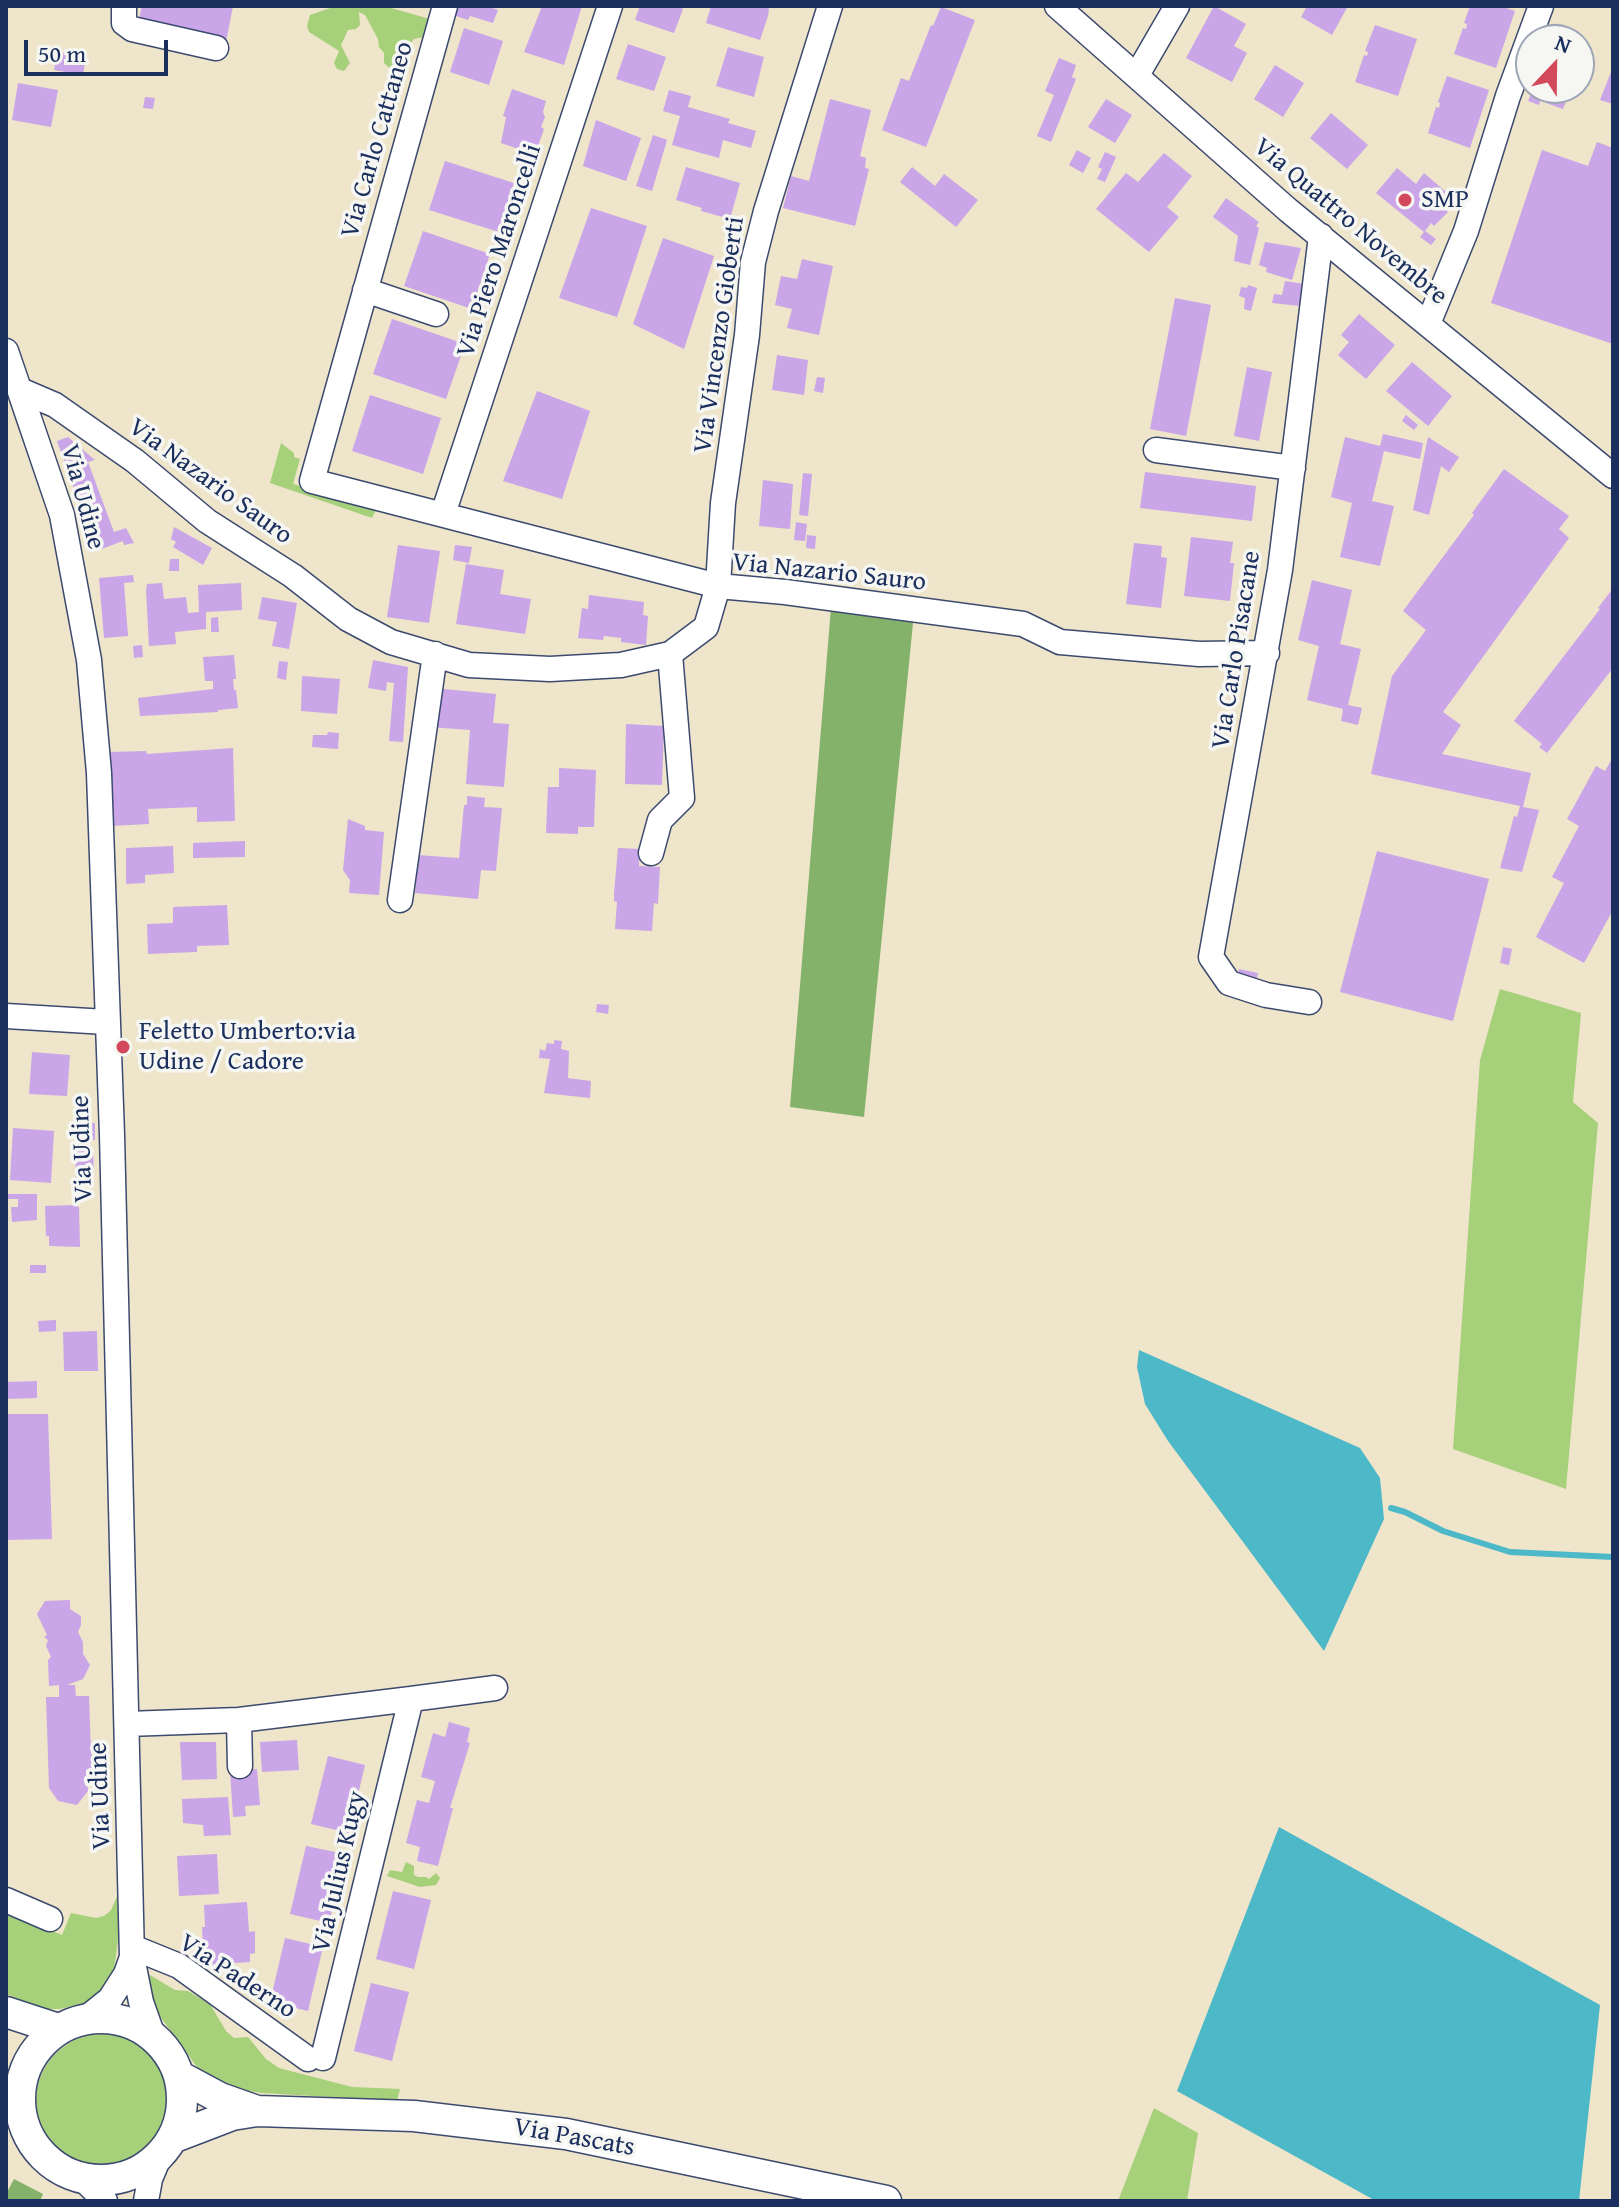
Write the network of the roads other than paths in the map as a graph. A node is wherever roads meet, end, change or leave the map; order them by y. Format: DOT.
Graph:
graph roads {
  1 [pos="124,6"];
  2 [pos="445,6"];
  3 [pos="610,6"];
  4 [pos="830,6"];
  5 [pos="1057,6"];
  6 [pos="1177,6"];
  7 [pos="1541,6"];
  8 [pos="216,48"];
  9 [pos="1137,75"];
  10 [pos="1321,236"];
  11 [pos="365,290"];
  12 [pos="436,314"];
  13 [pos="1428,324"];
  14 [pos="6,351"];
  15 [pos="20,390"];
  16 [pos="1156,450"];
  17 [pos="1293,468"];
  18 [pos="1613,476"];
  19 [pos="443,514"];
  20 [pos="718,586"];
  21 [pos="1267,653"];
  22 [pos="435,654"];
  23 [pos="670,654"];
  24 [pos="651,853"];
  25 [pos="400,900"];
  26 [pos="1309,1002"];
  27 [pos="6,1016"];
  28 [pos="106,1022"];
  29 [pos="495,1688"];
  30 [pos="411,1699"];
  31 [pos="239,1720"];
  32 [pos="127,1724"];
  33 [pos="240,1766"];
  34 [pos="6,1900"];
  35 [pos="50,1919"];
  36 [pos="132,1952"];
  37 [pos="6,2012"];
  38 [pos="72,2024"];
  39 [pos="6,2025"];
  40 [pos="153,2036"];
  41 [pos="316,2059"];
  42 [pos="22,2076"];
  43 [pos="179,2076"];
  44 [pos="257,2111"];
  45 [pos="166,2147"];
  46 [pos="82,2178"];
  47 [pos="105,2201"];
  48 [pos="146,2201"];
  49 [pos="886,2201"];
  1 -- 8 [label="street"];
  2 -- 11 [label="street, Via Carlo Cattaneo"];
  3 -- 19 [label="street, Via Piero Maroncelli"];
  4 -- 20 [label="street, Via Vincenzo Gioberti"];
  5 -- 9 [label="street, Via Quattro Novembre"];
  6 -- 9 [label="street"];
  7 -- 13 [label="street"];
  9 -- 10 [label="street, Via Quattro Novembre"];
  10 -- 13 [label="street, Via Quattro Novembre"];
  10 -- 17 [label="street, Via Carlo Pisacane"];
  11 -- 12 [label="street"];
  11 -- 19 [label="street, Via Carlo Cattaneo"];
  13 -- 18 [label="street, Via Quattro Novembre"];
  14 -- 15 [label="street, Via Udine"];
  15 -- 22 [label="street, Via Nazario Sauro"];
  15 -- 28 [label="street, Via Udine"];
  16 -- 17 [label="street"];
  17 -- 21 [label="street, Via Carlo Pisacane"];
  19 -- 20 [label="street"];
  20 -- 21 [label="street, Via Nazario Sauro"];
  20 -- 23 [label="street, Via Nazario Sauro"];
  21 -- 26 [label="street, Via Carlo Pisacane"];
  22 -- 23 [label="street, Via Nazario Sauro"];
  22 -- 25 [label="street"];
  23 -- 24 [label="street"];
  27 -- 28 [label="street"];
  28 -- 32 [label="street, Via Udine"];
  29 -- 30 [label="street"];
  30 -- 31 [label="street"];
  30 -- 41 [label="street, Via Julius Kugy"];
  31 -- 32 [label="street"];
  31 -- 33 [label="street"];
  32 -- 36 [label="street, Via Udine"];
  34 -- 35 [label="street"];
  36 -- 38 [label="street, Via Udine"];
  36 -- 40 [label="street, Via Udine"];
  36 -- 41 [label="street, Via Paderno"];
  37 -- 38 [label="main road"];
  38 -- 40 [label="main road"];
  38 -- 42 [label="main road"];
  39 -- 42 [label="main road"];
  40 -- 43 [label="main road"];
  42 -- 46 [label="main road"];
  43 -- 44 [label="main road, Via Pascats"];
  43 -- 45 [label="main road"];
  44 -- 45 [label="main road, Via Pascats"];
  44 -- 49 [label="main road, Via Pascats"];
  45 -- 46 [label="main road"];
  45 -- 48 [label="street"];
  46 -- 47 [label="street"];
}
